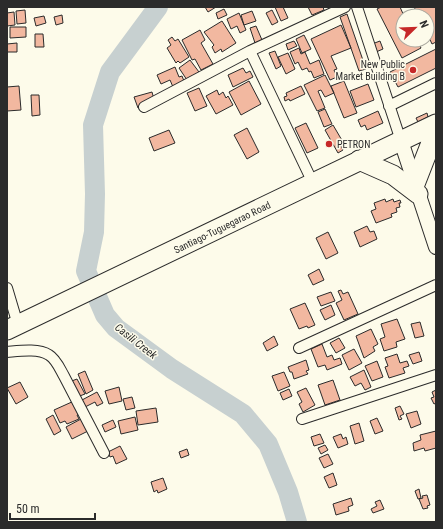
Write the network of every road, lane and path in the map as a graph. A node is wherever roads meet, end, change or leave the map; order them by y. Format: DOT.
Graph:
graph roads {
  1 [pos="345,7"];
  2 [pos="357,7"];
  3 [pos="250,51"];
  4 [pos="436,83"];
  5 [pos="389,106"];
  6 [pos="144,107"];
  7 [pos="436,124"];
  8 [pos="436,130"];
  9 [pos="401,141"];
  10 [pos="359,160"];
  11 [pos="313,183"];
  12 [pos="417,189"];
  13 [pos="436,247"];
  14 [pos="436,286"];
  15 [pos="7,288"];
  16 [pos="12,328"];
  17 [pos="299,348"];
  18 [pos="7,352"];
  19 [pos="436,375"];
  20 [pos="302,420"];
  21 [pos="104,453"];
  1 -- 3 [label="street"];
  2 -- 5 [label="street"];
  3 -- 6 [label="street"];
  3 -- 11 [label="street"];
  4 -- 5 [label="street"];
  5 -- 9 [label="street"];
  7 -- 9 [label="highway, Santiago-Tuguegarao Road"];
  8 -- 12 [label="highway"];
  9 -- 10 [label="highway, Santiago-Tuguegarao Road"];
  9 -- 12 [label="main road"];
  10 -- 11 [label="highway, Santiago-Tuguegarao Road"];
  10 -- 12 [label="highway"];
  11 -- 16 [label="highway, Santiago-Tuguegarao Road"];
  12 -- 13 [label="main road"];
  14 -- 17 [label="street"];
  15 -- 16 [label="street"];
  18 -- 21 [label="street"];
  19 -- 20 [label="street"];
}
